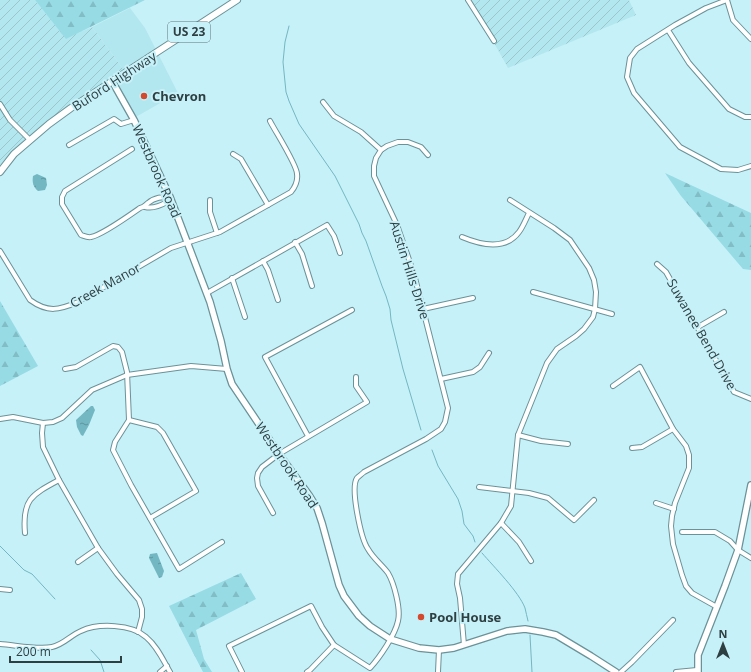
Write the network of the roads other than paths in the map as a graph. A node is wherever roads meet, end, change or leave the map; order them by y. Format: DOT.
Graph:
graph roads {
  1 [pos="237,0"];
  2 [pos="468,0"];
  3 [pos="727,0"];
  4 [pos="668,30"];
  5 [pos="751,38"];
  6 [pos="494,41"];
  7 [pos="112,80"];
  8 [pos="323,102"];
  9 [pos="0,104"];
  10 [pos="751,117"];
  11 [pos="134,120"];
  12 [pos="270,121"];
  13 [pos="30,140"];
  14 [pos="69,145"];
  15 [pos="132,148"];
  16 [pos="381,150"];
  17 [pos="233,154"];
  18 [pos="428,155"];
  19 [pos="751,166"];
  20 [pos="0,172"];
  21 [pos="169,197"];
  22 [pos="210,200"];
  23 [pos="510,200"];
  24 [pos="268,205"];
  25 [pos="145,207"];
  26 [pos="529,213"];
  27 [pos="217,233"];
  28 [pos="462,237"];
  29 [pos="295,242"];
  30 [pos="188,243"];
  31 [pos="0,251"];
  32 [pos="340,253"];
  33 [pos="263,261"];
  34 [pos="657,264"];
  35 [pos="232,278"];
  36 [pos="312,286"];
  37 [pos="207,292"];
  38 [pos="533,292"];
  39 [pos="472,298"];
  40 [pos="278,300"];
  41 [pos="423,309"];
  42 [pos="595,309"];
  43 [pos="352,310"];
  44 [pos="724,312"];
  45 [pos="612,314"];
  46 [pos="245,317"];
  47 [pos="698,327"];
  48 [pos="489,353"];
  49 [pos="65,369"];
  50 [pos="227,369"];
  51 [pos="127,375"];
  52 [pos="356,377"];
  53 [pos="441,380"];
  54 [pos="613,386"];
  55 [pos="751,400"];
  56 [pos="0,419"];
  57 [pos="129,420"];
  58 [pos="43,423"];
  59 [pos="673,429"];
  60 [pos="518,435"];
  61 [pos="308,436"];
  62 [pos="568,444"];
  63 [pos="632,448"];
  64 [pos="279,454"];
  65 [pos="59,480"];
  66 [pos="751,485"];
  67 [pos="479,487"];
  68 [pos="513,491"];
  69 [pos="594,500"];
  70 [pos="656,503"];
  71 [pos="674,509"];
  72 [pos="273,513"];
  73 [pos="150,518"];
  74 [pos="501,523"];
  75 [pos="682,532"];
  76 [pos="25,533"];
  77 [pos="222,542"];
  78 [pos="98,548"];
  79 [pos="738,550"];
  80 [pos="751,558"];
  81 [pos="531,561"];
  82 [pos="78,562"];
  83 [pos="0,589"];
  84 [pos="10,590"];
  85 [pos="717,607"];
  86 [pos="674,620"];
  87 [pos="138,632"];
  88 [pos="390,639"];
  89 [pos="0,644"];
  90 [pos="334,645"];
  91 [pos="464,645"];
  92 [pos="439,650"];
  93 [pos="167,666"];
  94 [pos="368,670"];
  95 [pos="697,671"];
  96 [pos="160,672"];
  97 [pos="170,672"];
  98 [pos="242,672"];
  99 [pos="307,672"];
  100 [pos="438,672"];
  101 [pos="616,672"];
  102 [pos="621,672"];
  103 [pos="676,672"];
  1 -- 7 [label="main road, Buford Highway / US 23"];
  2 -- 6 [label="street"];
  3 -- 4 [label="street"];
  3 -- 5 [label="street"];
  4 -- 10 [label="street"];
  4 -- 19 [label="street"];
  7 -- 11 [label="street, Westbrook Road"];
  7 -- 13 [label="main road, Buford Highway / US 23"];
  8 -- 16 [label="street"];
  9 -- 13 [label="street"];
  11 -- 14 [label="street"];
  11 -- 21 [label="street, Westbrook Road"];
  12 -- 24 [label="street, Creek Manor"];
  13 -- 20 [label="main road, Buford Highway / US 23"];
  15 -- 25 [label="street"];
  16 -- 18 [label="street"];
  16 -- 41 [label="street, Austin Hills Drive"];
  17 -- 24 [label="street"];
  21 -- 25 [label="street"];
  21 -- 25 [label="street"];
  21 -- 30 [label="street, Westbrook Road"];
  22 -- 27 [label="street"];
  23 -- 26 [label="street"];
  24 -- 27 [label="street, Creek Manor"];
  26 -- 28 [label="street"];
  26 -- 42 [label="street"];
  27 -- 30 [label="street, Creek Manor"];
  29 -- 32 [label="street"];
  29 -- 33 [label="street"];
  29 -- 36 [label="street"];
  30 -- 31 [label="street, Creek Manor"];
  30 -- 37 [label="street, Westbrook Road"];
  33 -- 35 [label="street"];
  33 -- 40 [label="street"];
  34 -- 47 [label="street, Suwanee Bend Drive"];
  35 -- 37 [label="street"];
  35 -- 46 [label="street"];
  37 -- 50 [label="street, Westbrook Road"];
  38 -- 42 [label="street"];
  39 -- 41 [label="street"];
  41 -- 53 [label="street, Austin Hills Drive"];
  42 -- 45 [label="street"];
  42 -- 60 [label="street"];
  43 -- 61 [label="street"];
  44 -- 47 [label="street"];
  47 -- 55 [label="street, Suwanee Bend Drive"];
  48 -- 53 [label="street"];
  49 -- 51 [label="street"];
  50 -- 51 [label="street"];
  50 -- 64 [label="street, Westbrook Road"];
  51 -- 57 [label="street"];
  51 -- 58 [label="street"];
  52 -- 61 [label="street"];
  53 -- 88 [label="street, Austin Hills Drive"];
  54 -- 59 [label="street"];
  56 -- 58 [label="street"];
  57 -- 73 [label="street"];
  57 -- 73 [label="street"];
  58 -- 65 [label="street"];
  59 -- 63 [label="street"];
  59 -- 71 [label="street"];
  60 -- 62 [label="street"];
  60 -- 68 [label="street"];
  61 -- 64 [label="street"];
  64 -- 72 [label="street"];
  64 -- 88 [label="street, Westbrook Road"];
  65 -- 76 [label="street"];
  65 -- 78 [label="street"];
  66 -- 79 [label="street"];
  67 -- 68 [label="street"];
  68 -- 69 [label="street"];
  68 -- 74 [label="street"];
  70 -- 71 [label="street"];
  71 -- 85 [label="street"];
  73 -- 77 [label="street"];
  74 -- 81 [label="street"];
  74 -- 91 [label="street"];
  75 -- 79 [label="street"];
  78 -- 82 [label="street"];
  78 -- 87 [label="street"];
  79 -- 80 [label="street"];
  79 -- 85 [label="street"];
  83 -- 84 [label="street"];
  85 -- 95 [label="street"];
  86 -- 102 [label="street"];
  87 -- 89 [label="street"];
  87 -- 93 [label="street"];
  88 -- 92 [label="street, Westbrook Road"];
  88 -- 94 [label="street"];
  90 -- 94 [label="street"];
  90 -- 98 [label="street"];
  90 -- 99 [label="street"];
  91 -- 92 [label="street, Westbrook Road"];
  91 -- 101 [label="street, Westbrook Road"];
  92 -- 100 [label="street"];
  93 -- 96 [label="street"];
  93 -- 97 [label="street"];
  95 -- 103 [label="street"];
}
